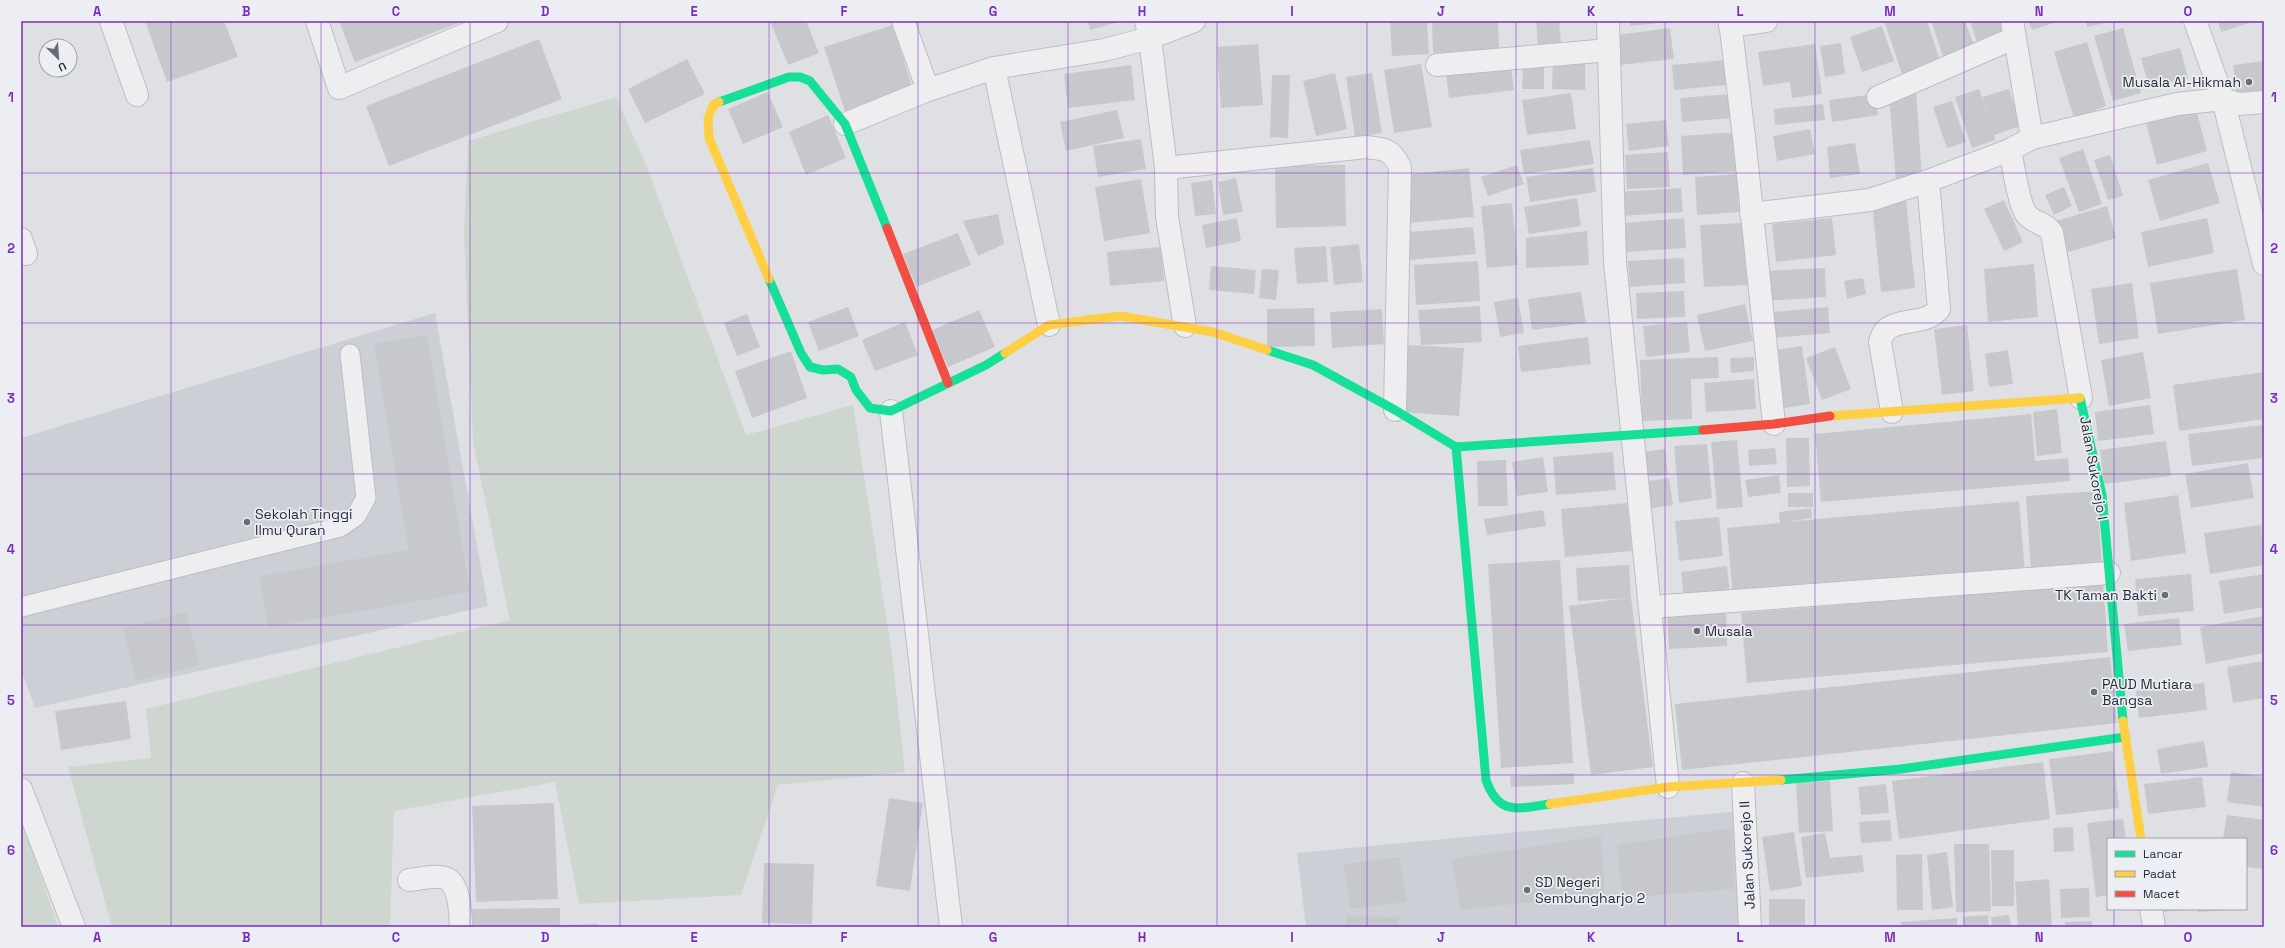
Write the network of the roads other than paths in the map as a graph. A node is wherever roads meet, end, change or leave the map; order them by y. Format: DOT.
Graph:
graph roads {
  1 [pos="111,21"];
  2 [pos="317,21"];
  3 [pos="903,21"];
  4 [pos="1194,21"];
  5 [pos="1608,21"];
  6 [pos="1766,21"];
  7 [pos="2195,21"];
  8 [pos="491,22"];
  9 [pos="1730,23"];
  10 [pos="1148,30"];
  11 [pos="2013,30"];
  12 [pos="1609,50"];
  13 [pos="1437,64"];
  14 [pos="994,68"];
  15 [pos="928,90"];
  16 [pos="137,94"];
  17 [pos="1878,97"];
  18 [pos="2223,99"];
  19 [pos="2264,102"];
  20 [pos="845,124"];
  21 [pos="2032,138"];
  22 [pos="2010,150"];
  23 [pos="1166,168"];
  24 [pos="1928,181"];
  25 [pos="1751,214"];
  26 [pos="2264,264"];
  27 [pos="1049,326"];
  28 [pos="1185,326"];
  29 [pos="350,354"];
  30 [pos="948,383"];
  31 [pos="2073,399"];
  32 [pos="1395,410"];
  33 [pos="891,411"];
  34 [pos="1892,412"];
  35 [pos="1774,424"];
  36 [pos="1631,436"];
  37 [pos="1456,447"];
  38 [pos="2109,573"];
  39 [pos="21,607"];
  40 [pos="1651,607"];
  41 [pos="2125,737"];
  42 [pos="1743,783"];
  43 [pos="1668,787"];
  44 [pos="21,789"];
  45 [pos="2140,838"];
  46 [pos="409,880"];
  47 [pos="2152,910"];
  48 [pos="74,927"];
  49 [pos="461,927"];
  50 [pos="951,927"];
  51 [pos="1750,927"];
  52 [pos="2154,927"];
  1 -- 16 [label="street"];
  2 -- 8 [label="street"];
  3 -- 15 [label="street"];
  4 -- 10 [label="street"];
  5 -- 12 [label="street"];
  6 -- 9 [label="street"];
  7 -- 18 [label="street"];
  9 -- 25 [label="street"];
  10 -- 14 [label="street"];
  10 -- 23 [label="street"];
  11 -- 17 [label="street"];
  11 -- 21 [label="street"];
  12 -- 13 [label="street"];
  12 -- 36 [label="street"];
  14 -- 15 [label="street"];
  14 -- 27 [label="street"];
  15 -- 20 [label="street"];
  18 -- 19 [label="street"];
  18 -- 21 [label="street"];
  18 -- 26 [label="street"];
  20 -- 30 [label="street"];
  20 -- 33 [label="street"];
  21 -- 22 [label="street"];
  22 -- 24 [label="street"];
  22 -- 31 [label="street"];
  23 -- 28 [label="street"];
  23 -- 32 [label="street"];
  24 -- 25 [label="street"];
  24 -- 34 [label="street"];
  25 -- 35 [label="street"];
  27 -- 28 [label="street"];
  27 -- 30 [label="street"];
  28 -- 32 [label="street"];
  29 -- 39 [label="lane"];
  30 -- 33 [label="street"];
  31 -- 34 [label="street"];
  31 -- 38 [label="street, Jalan Sukorejo I"];
  32 -- 37 [label="street"];
  33 -- 50 [label="street"];
  34 -- 35 [label="street"];
  35 -- 36 [label="street"];
  36 -- 37 [label="street"];
  36 -- 40 [label="street"];
  37 -- 43 [label="street"];
  38 -- 40 [label="street"];
  38 -- 41 [label="street, Jalan Sukorejo I"];
  40 -- 43 [label="street"];
  41 -- 42 [label="street"];
  41 -- 45 [label="street, Jalan Sukorejo I"];
  42 -- 43 [label="street"];
  42 -- 51 [label="street, Jalan Sukorejo II"];
  44 -- 48 [label="street"];
  46 -- 49 [label="street"];
  47 -- 52 [label="street"];
}
